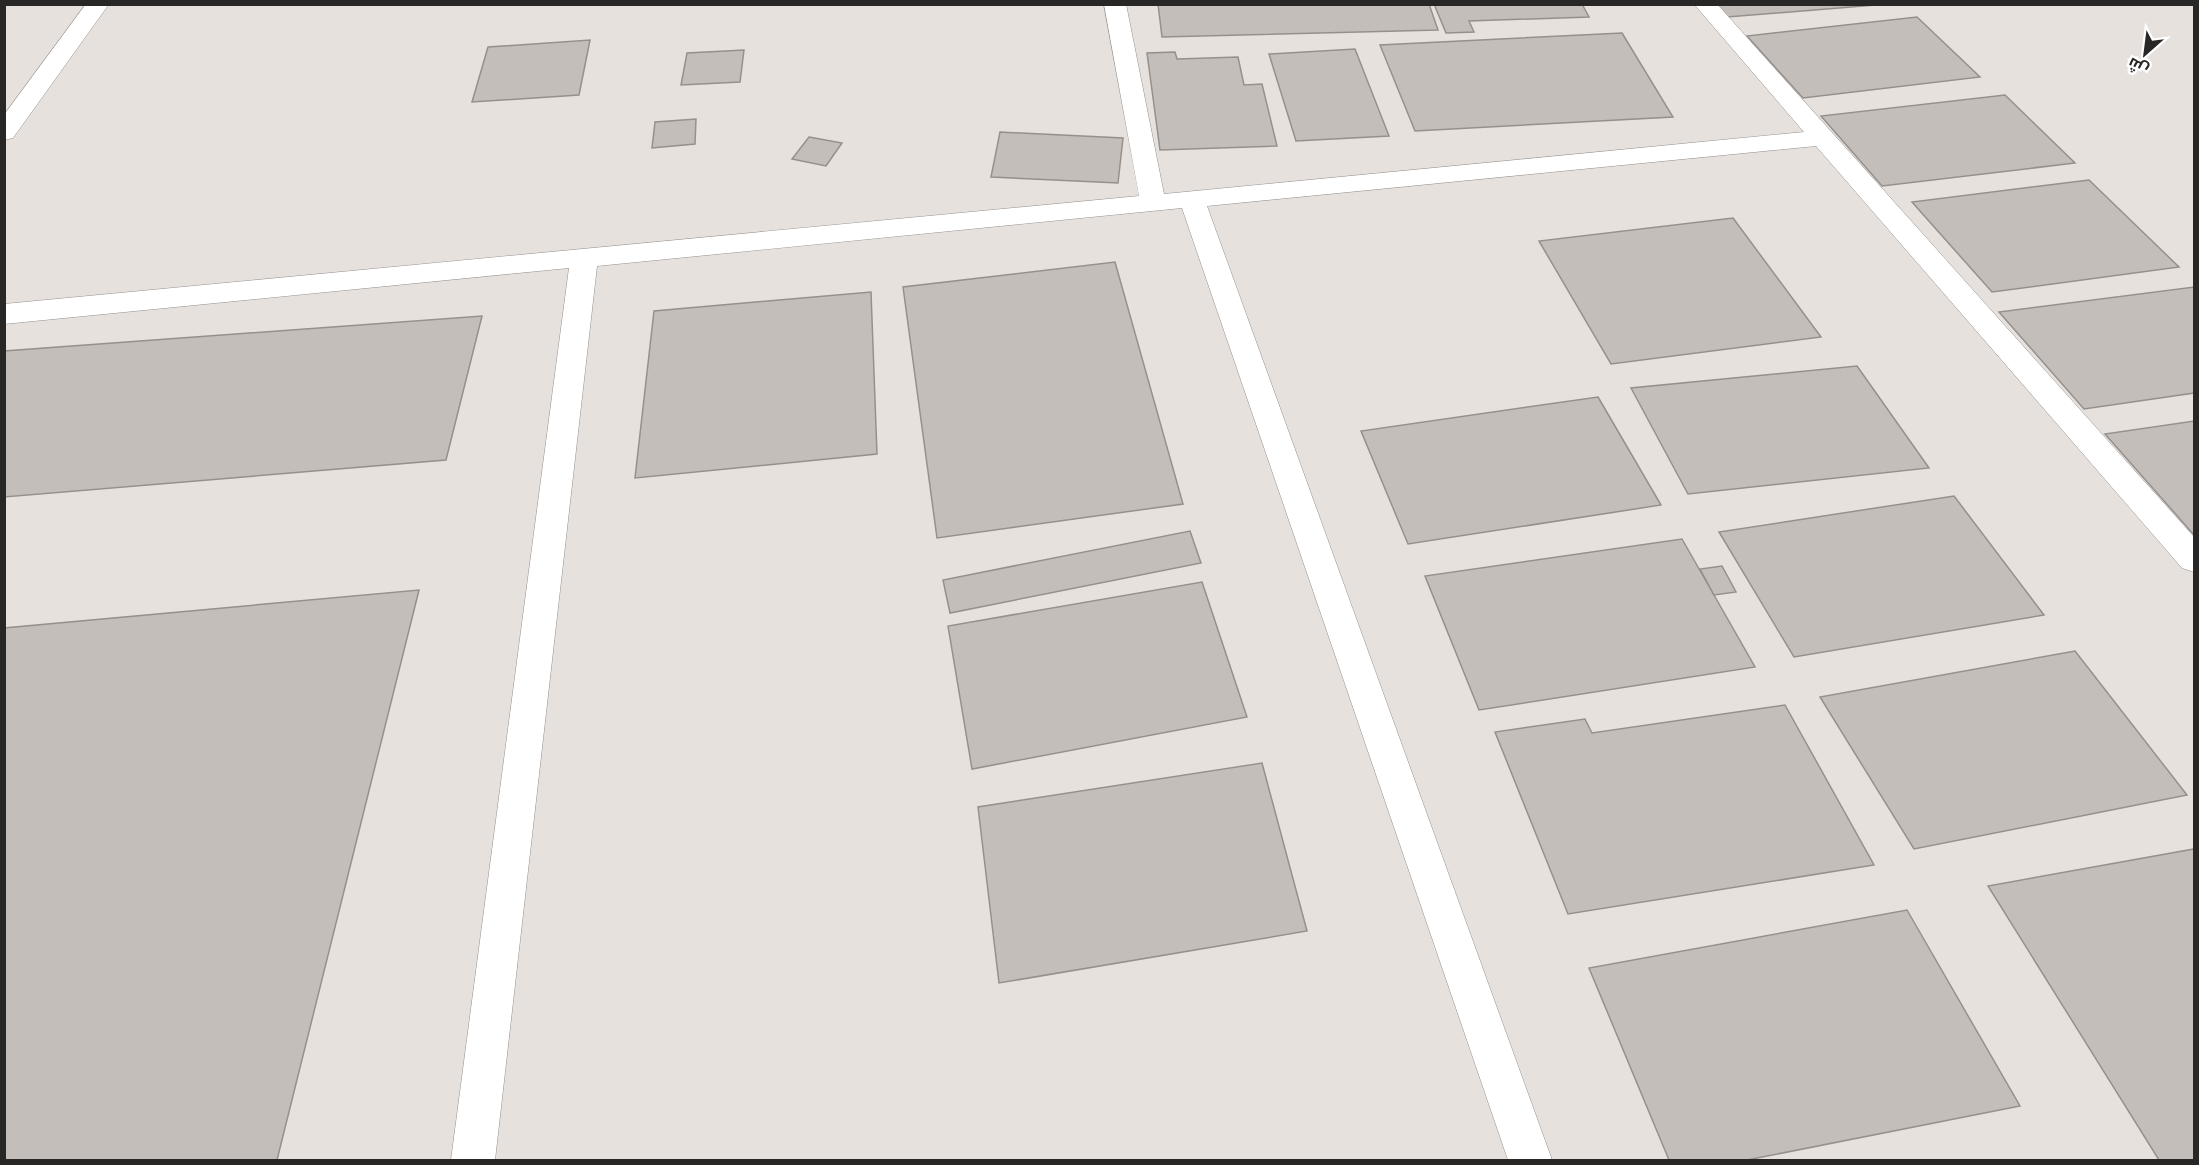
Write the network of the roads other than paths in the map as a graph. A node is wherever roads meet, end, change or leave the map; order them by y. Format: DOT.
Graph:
graph roads {
  1 [pos="98,4"];
  2 [pos="1115,4"];
  3 [pos="1706,4"];
  4 [pos="4,133"];
  5 [pos="1823,138"];
  6 [pos="1192,200"];
  7 [pos="1153,203"];
  8 [pos="584,260"];
  9 [pos="4,314"];
  10 [pos="2194,559"];
  11 [pos="473,1161"];
  12 [pos="1530,1161"];
  1 -- 4 [label="street"];
  2 -- 7 [label="street"];
  3 -- 5 [label="street"];
  5 -- 6 [label="street"];
  5 -- 10 [label="street"];
  6 -- 7 [label="street"];
  6 -- 12 [label="street"];
  7 -- 8 [label="street"];
  8 -- 9 [label="street"];
  8 -- 11 [label="street"];
}
